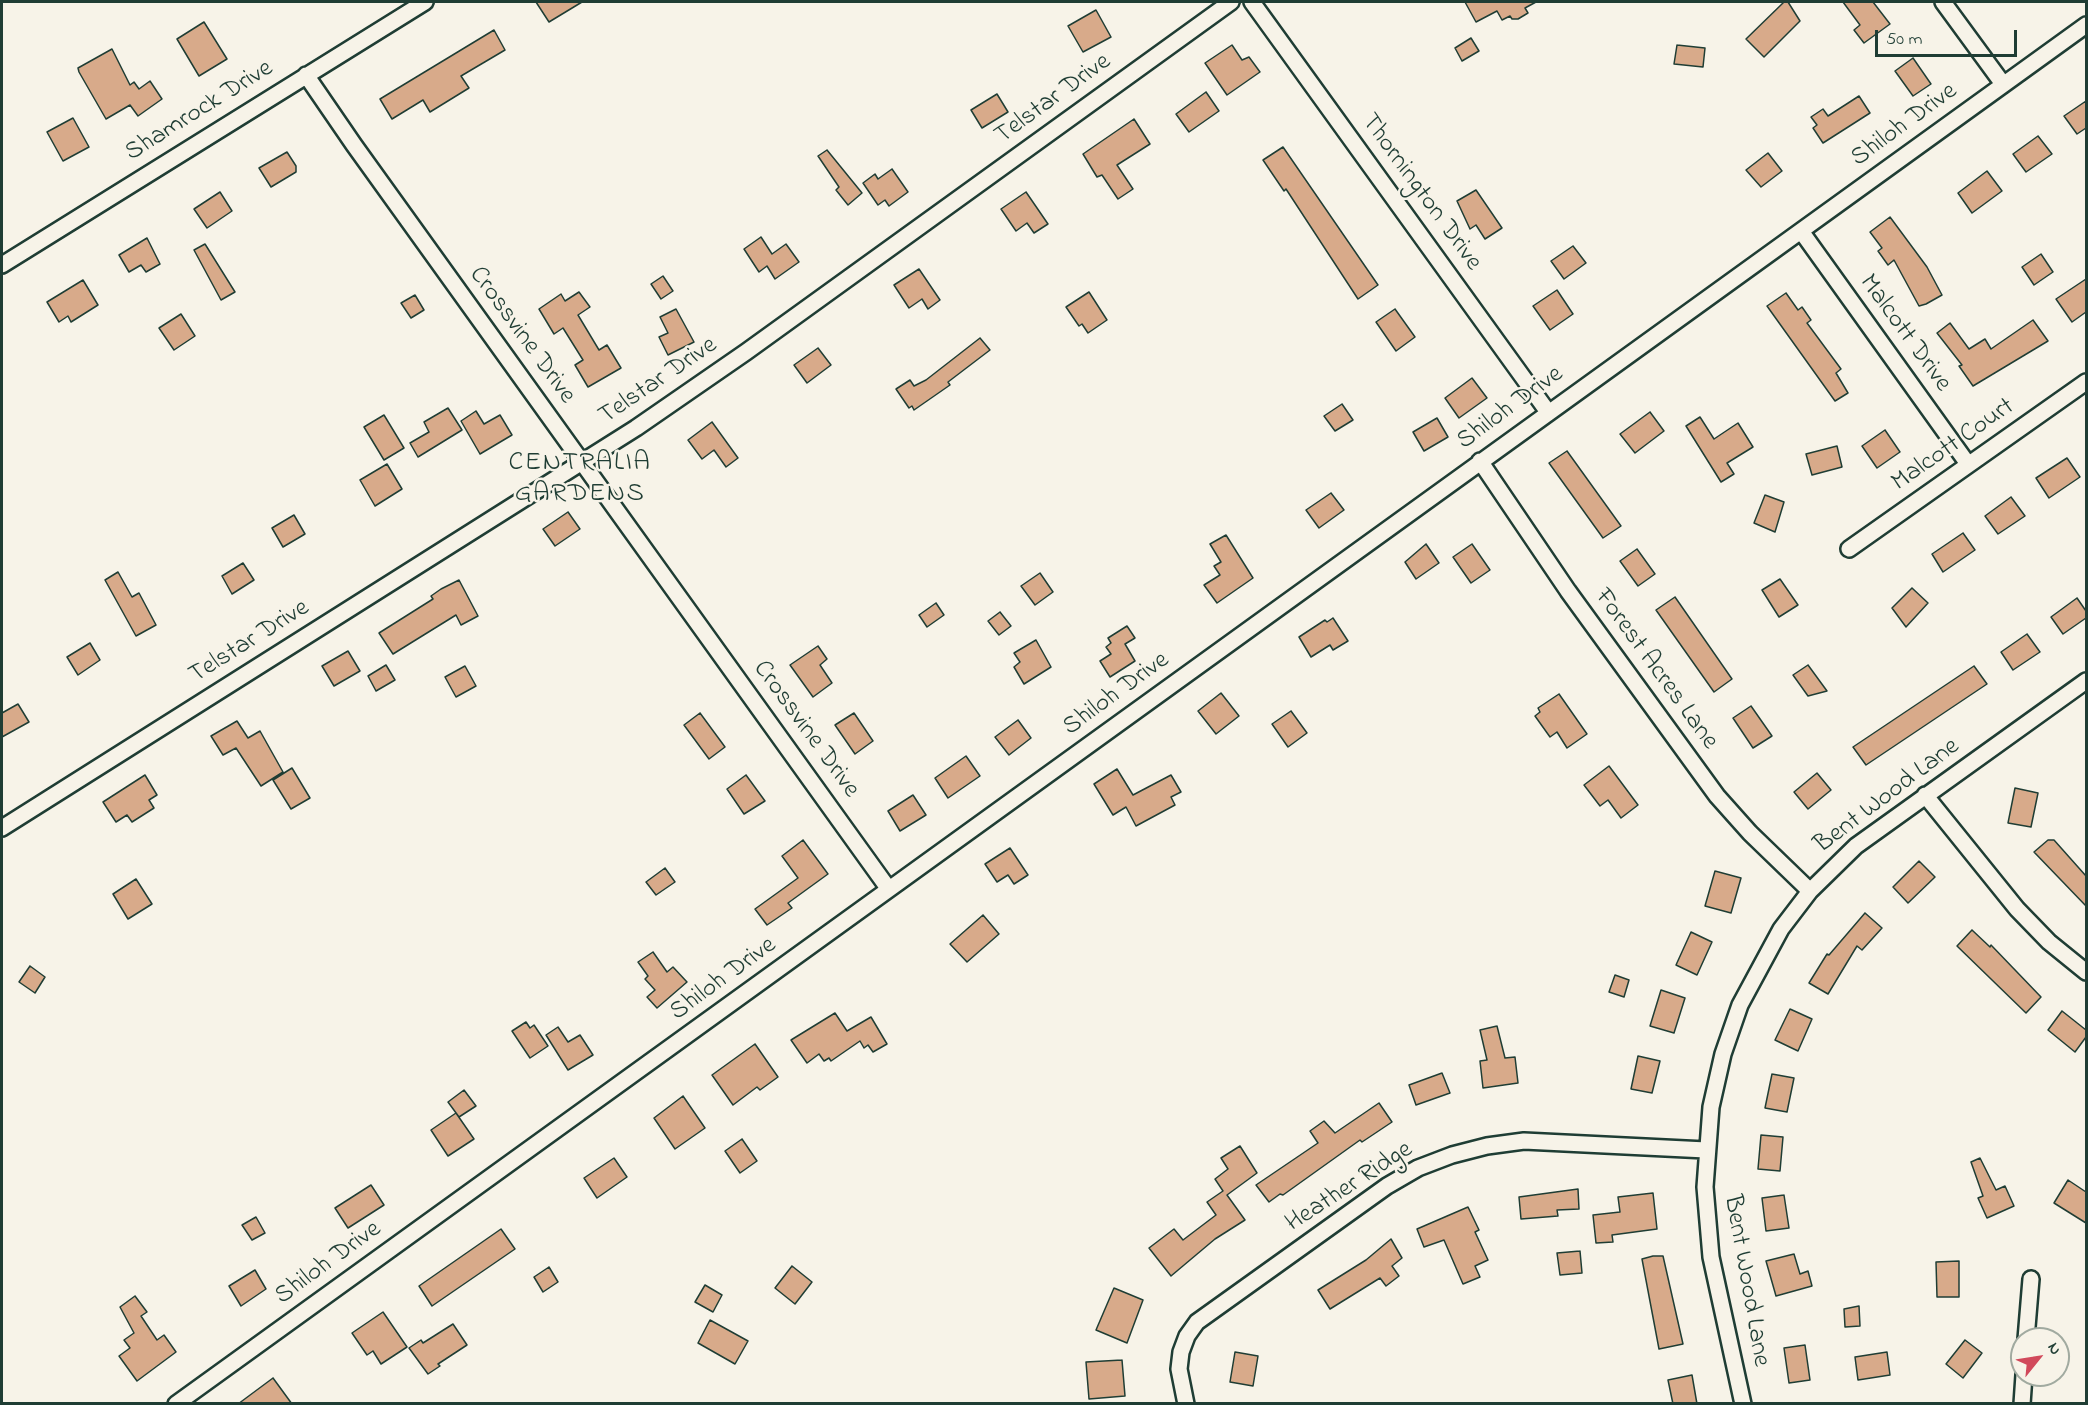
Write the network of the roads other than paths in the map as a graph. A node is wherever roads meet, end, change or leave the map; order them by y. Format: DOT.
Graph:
graph roads {
  1 [pos="424,2"];
  2 [pos="1231,2"];
  3 [pos="1252,2"];
  4 [pos="1943,2"];
  5 [pos="2086,25"];
  6 [pos="306,75"];
  7 [pos="2003,84"];
  8 [pos="1801,231"];
  9 [pos="2,265"];
  10 [pos="2086,382"];
  11 [pos="1548,412"];
  12 [pos="1480,461"];
  13 [pos="582,463"];
  14 [pos="1968,464"];
  15 [pos="1849,549"];
  16 [pos="2086,681"];
  17 [pos="1925,795"];
  18 [pos="2,828"];
  19 [pos="888,888"];
  20 [pos="1810,891"];
  21 [pos="2086,972"];
  22 [pos="1706,1150"];
  23 [pos="2031,1279"];
  24 [pos="2027,1327"];
  25 [pos="2023,1387"];
  26 [pos="176,1404"];
  27 [pos="1186,1404"];
  28 [pos="1743,1404"];
  29 [pos="2022,1404"];
  1 -- 6 [label="street, Shamrock Drive"];
  2 -- 13 [label="street, Telstar Drive"];
  3 -- 11 [label="street, Thornington Drive"];
  4 -- 7 [label="street"];
  5 -- 7 [label="street, Shiloh Drive"];
  6 -- 9 [label="street, Shamrock Drive"];
  6 -- 13 [label="street, Crossvine Drive"];
  7 -- 8 [label="street, Shiloh Drive"];
  8 -- 11 [label="street, Shiloh Drive"];
  8 -- 14 [label="street, Malcott Drive"];
  10 -- 14 [label="street, Malcott Court"];
  11 -- 12 [label="street, Shiloh Drive"];
  12 -- 19 [label="street, Shiloh Drive"];
  12 -- 20 [label="street, Forest Acres Lane"];
  13 -- 18 [label="street, Telstar Drive"];
  13 -- 19 [label="street, Crossvine Drive"];
  14 -- 15 [label="street, Malcott Court"];
  16 -- 17 [label="street, Bent Wood Lane"];
  17 -- 20 [label="street, Bent Wood Lane"];
  17 -- 21 [label="street"];
  19 -- 26 [label="street, Shiloh Drive"];
  20 -- 22 [label="street, Bent Wood Lane"];
  22 -- 27 [label="street, Heather Ridge"];
  22 -- 28 [label="street, Bent Wood Lane"];
  23 -- 24 [label="street"];
  25 -- 29 [label="street"];
}
